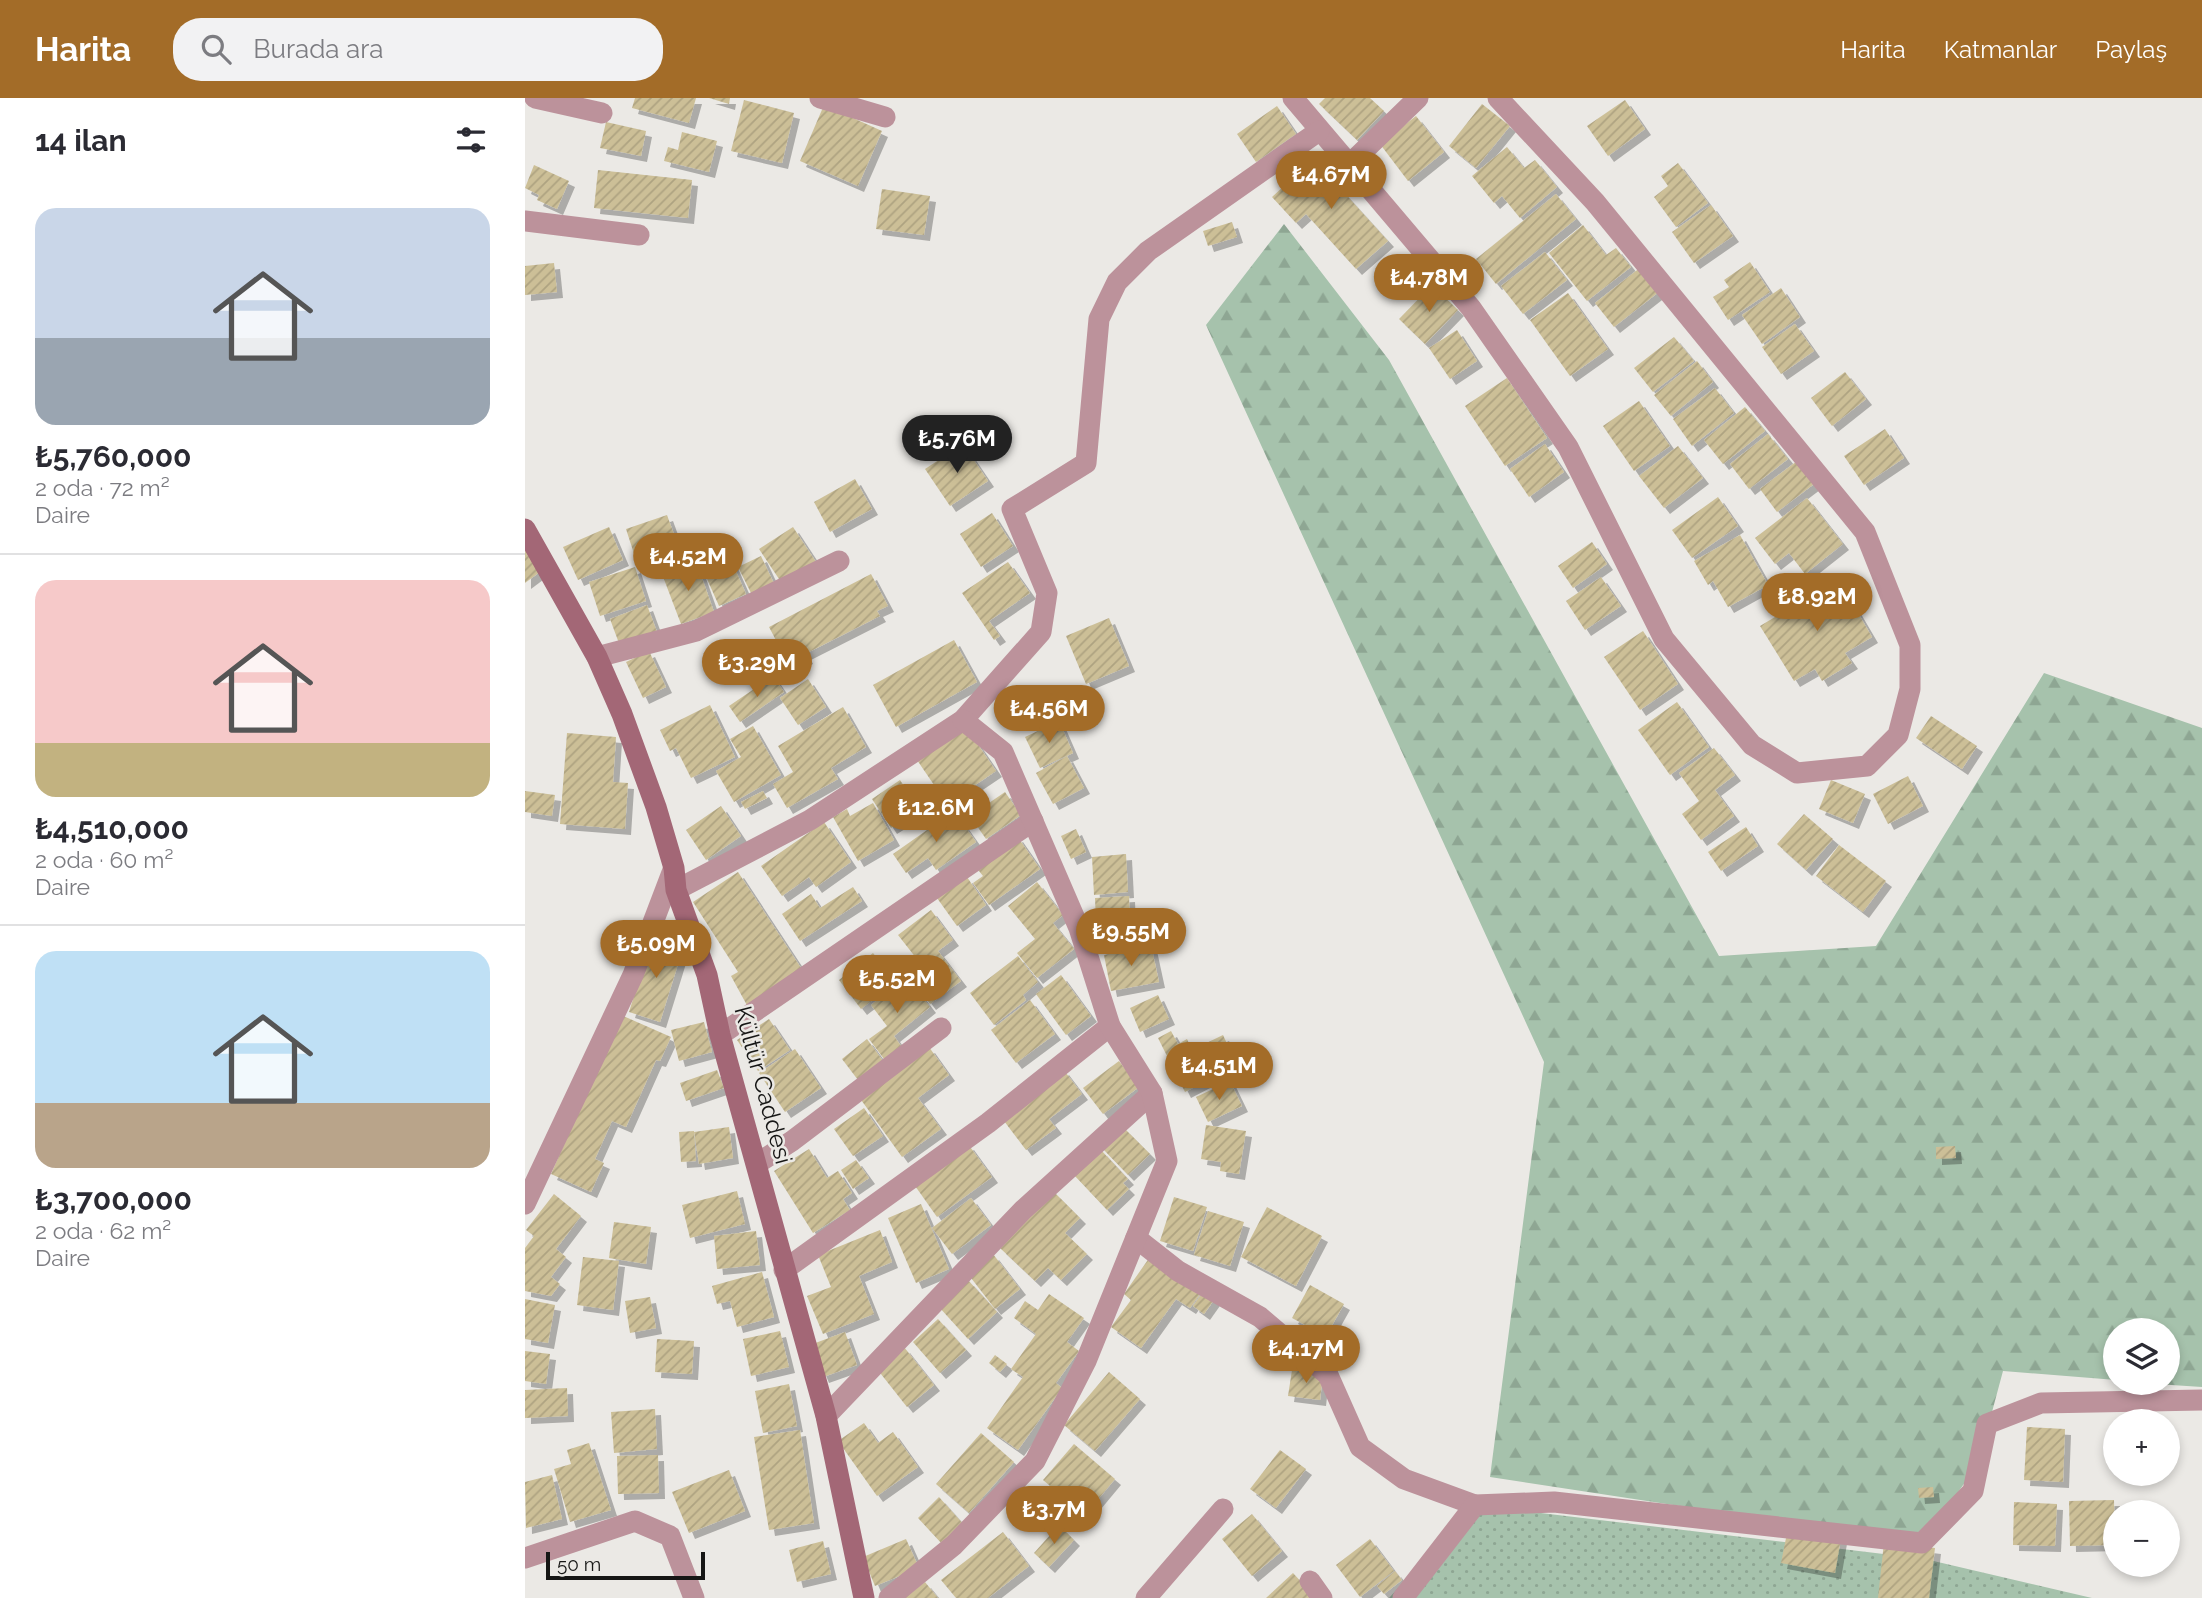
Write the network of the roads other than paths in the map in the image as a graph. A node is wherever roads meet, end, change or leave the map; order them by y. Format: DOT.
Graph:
graph roads {
  1 [pos="535,98"];
  2 [pos="820,98"];
  3 [pos="1293,98"];
  4 [pos="1418,98"];
  5 [pos="1498,98"];
  6 [pos="602,113"];
  7 [pos="885,117"];
  8 [pos="1319,131"];
  9 [pos="1351,163"];
  10 [pos="525,221"];
  11 [pos="639,235"];
  12 [pos="525,528"];
  13 [pos="839,561"];
  14 [pos="597,657"];
  15 [pos="963,720"];
  16 [pos="1033,821"];
  17 [pos="674,868"];
  18 [pos="677,890"];
  19 [pos="1110,1026"];
  20 [pos="940,1028"];
  21 [pos="720,1035"];
  22 [pos="1151,1093"];
  23 [pos="758,1163"];
  24 [pos="525,1203"];
  25 [pos="1136,1238"];
  26 [pos="784,1270"];
  27 [pos="2202,1400"];
  28 [pos="826,1416"];
  29 [pos="1475,1505"];
  30 [pos="1223,1508"];
  31 [pos="525,1558"];
  32 [pos="694,1598"];
  33 [pos="864,1598"];
  34 [pos="889,1598"];
  35 [pos="1146,1598"];
  36 [pos="1403,1598"];
  1 -- 6 [label="street"];
  2 -- 7 [label="street"];
  3 -- 8 [label="street"];
  4 -- 9 [label="street"];
  5 -- 9 [label="street"];
  8 -- 9 [label="street"];
  8 -- 15 [label="street"];
  10 -- 11 [label="street"];
  12 -- 14 [label="street, Kültür Caddesi"];
  13 -- 14 [label="street"];
  14 -- 17 [label="street, Kültür Caddesi"];
  15 -- 16 [label="street"];
  15 -- 18 [label="street"];
  16 -- 19 [label="street"];
  16 -- 21 [label="street"];
  17 -- 18 [label="street, Kültür Caddesi"];
  17 -- 24 [label="street"];
  18 -- 21 [label="street, Kültür Caddesi"];
  19 -- 22 [label="street"];
  19 -- 26 [label="street"];
  20 -- 23 [label="street"];
  21 -- 23 [label="street, Kültür Caddesi"];
  22 -- 25 [label="street"];
  22 -- 28 [label="street"];
  23 -- 26 [label="street, Kültür Caddesi"];
  25 -- 29 [label="street"];
  25 -- 34 [label="street"];
  26 -- 28 [label="street, Kültür Caddesi"];
  27 -- 29 [label="street"];
  28 -- 33 [label="street, Kültür Caddesi"];
  29 -- 36 [label="street"];
  30 -- 35 [label="street"];
  31 -- 32 [label="street"];
}
